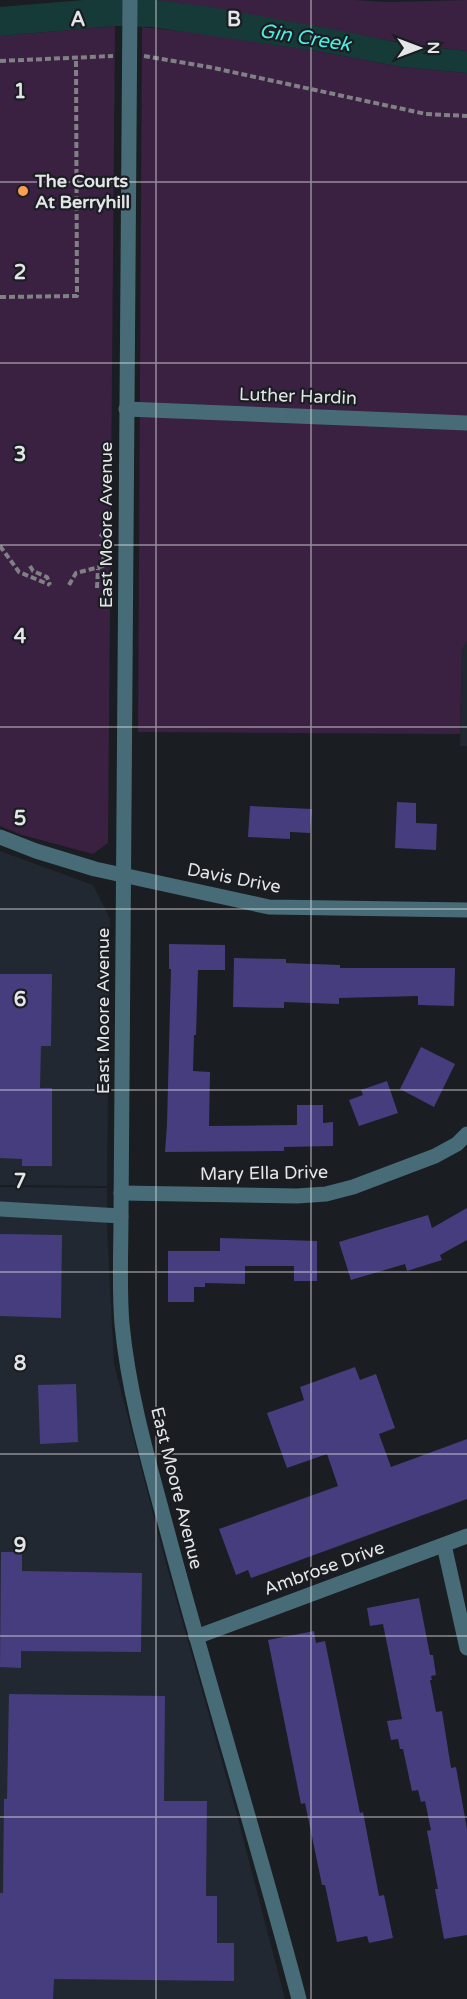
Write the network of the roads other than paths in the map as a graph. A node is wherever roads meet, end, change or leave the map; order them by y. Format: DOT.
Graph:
graph roads {
  1 [pos="130,0"];
  2 [pos="126,409"];
  3 [pos="467,423"];
  4 [pos="0,837"];
  5 [pos="124,874"];
  6 [pos="467,910"];
  7 [pos="467,1134"];
  8 [pos="121,1193"];
  9 [pos="0,1209"];
  10 [pos="121,1216"];
  11 [pos="467,1536"];
  12 [pos="444,1545"];
  13 [pos="195,1637"];
  14 [pos="467,1648"];
  15 [pos="299,1999"];
  1 -- 2 [label="street, East Moore Avenue"];
  2 -- 3 [label="street, Luther Hardin"];
  2 -- 5 [label="street, East Moore Avenue"];
  4 -- 5 [label="street, Davis Drive"];
  5 -- 6 [label="street, Davis Drive"];
  5 -- 8 [label="street, East Moore Avenue"];
  7 -- 8 [label="street, Mary Ella Drive"];
  8 -- 10 [label="street, East Moore Avenue"];
  9 -- 10 [label="street"];
  10 -- 13 [label="street, East Moore Avenue"];
  11 -- 12 [label="street, Ambrose Drive"];
  12 -- 13 [label="street, Ambrose Drive"];
  12 -- 14 [label="street"];
  13 -- 15 [label="street, East Moore Avenue"];
}
